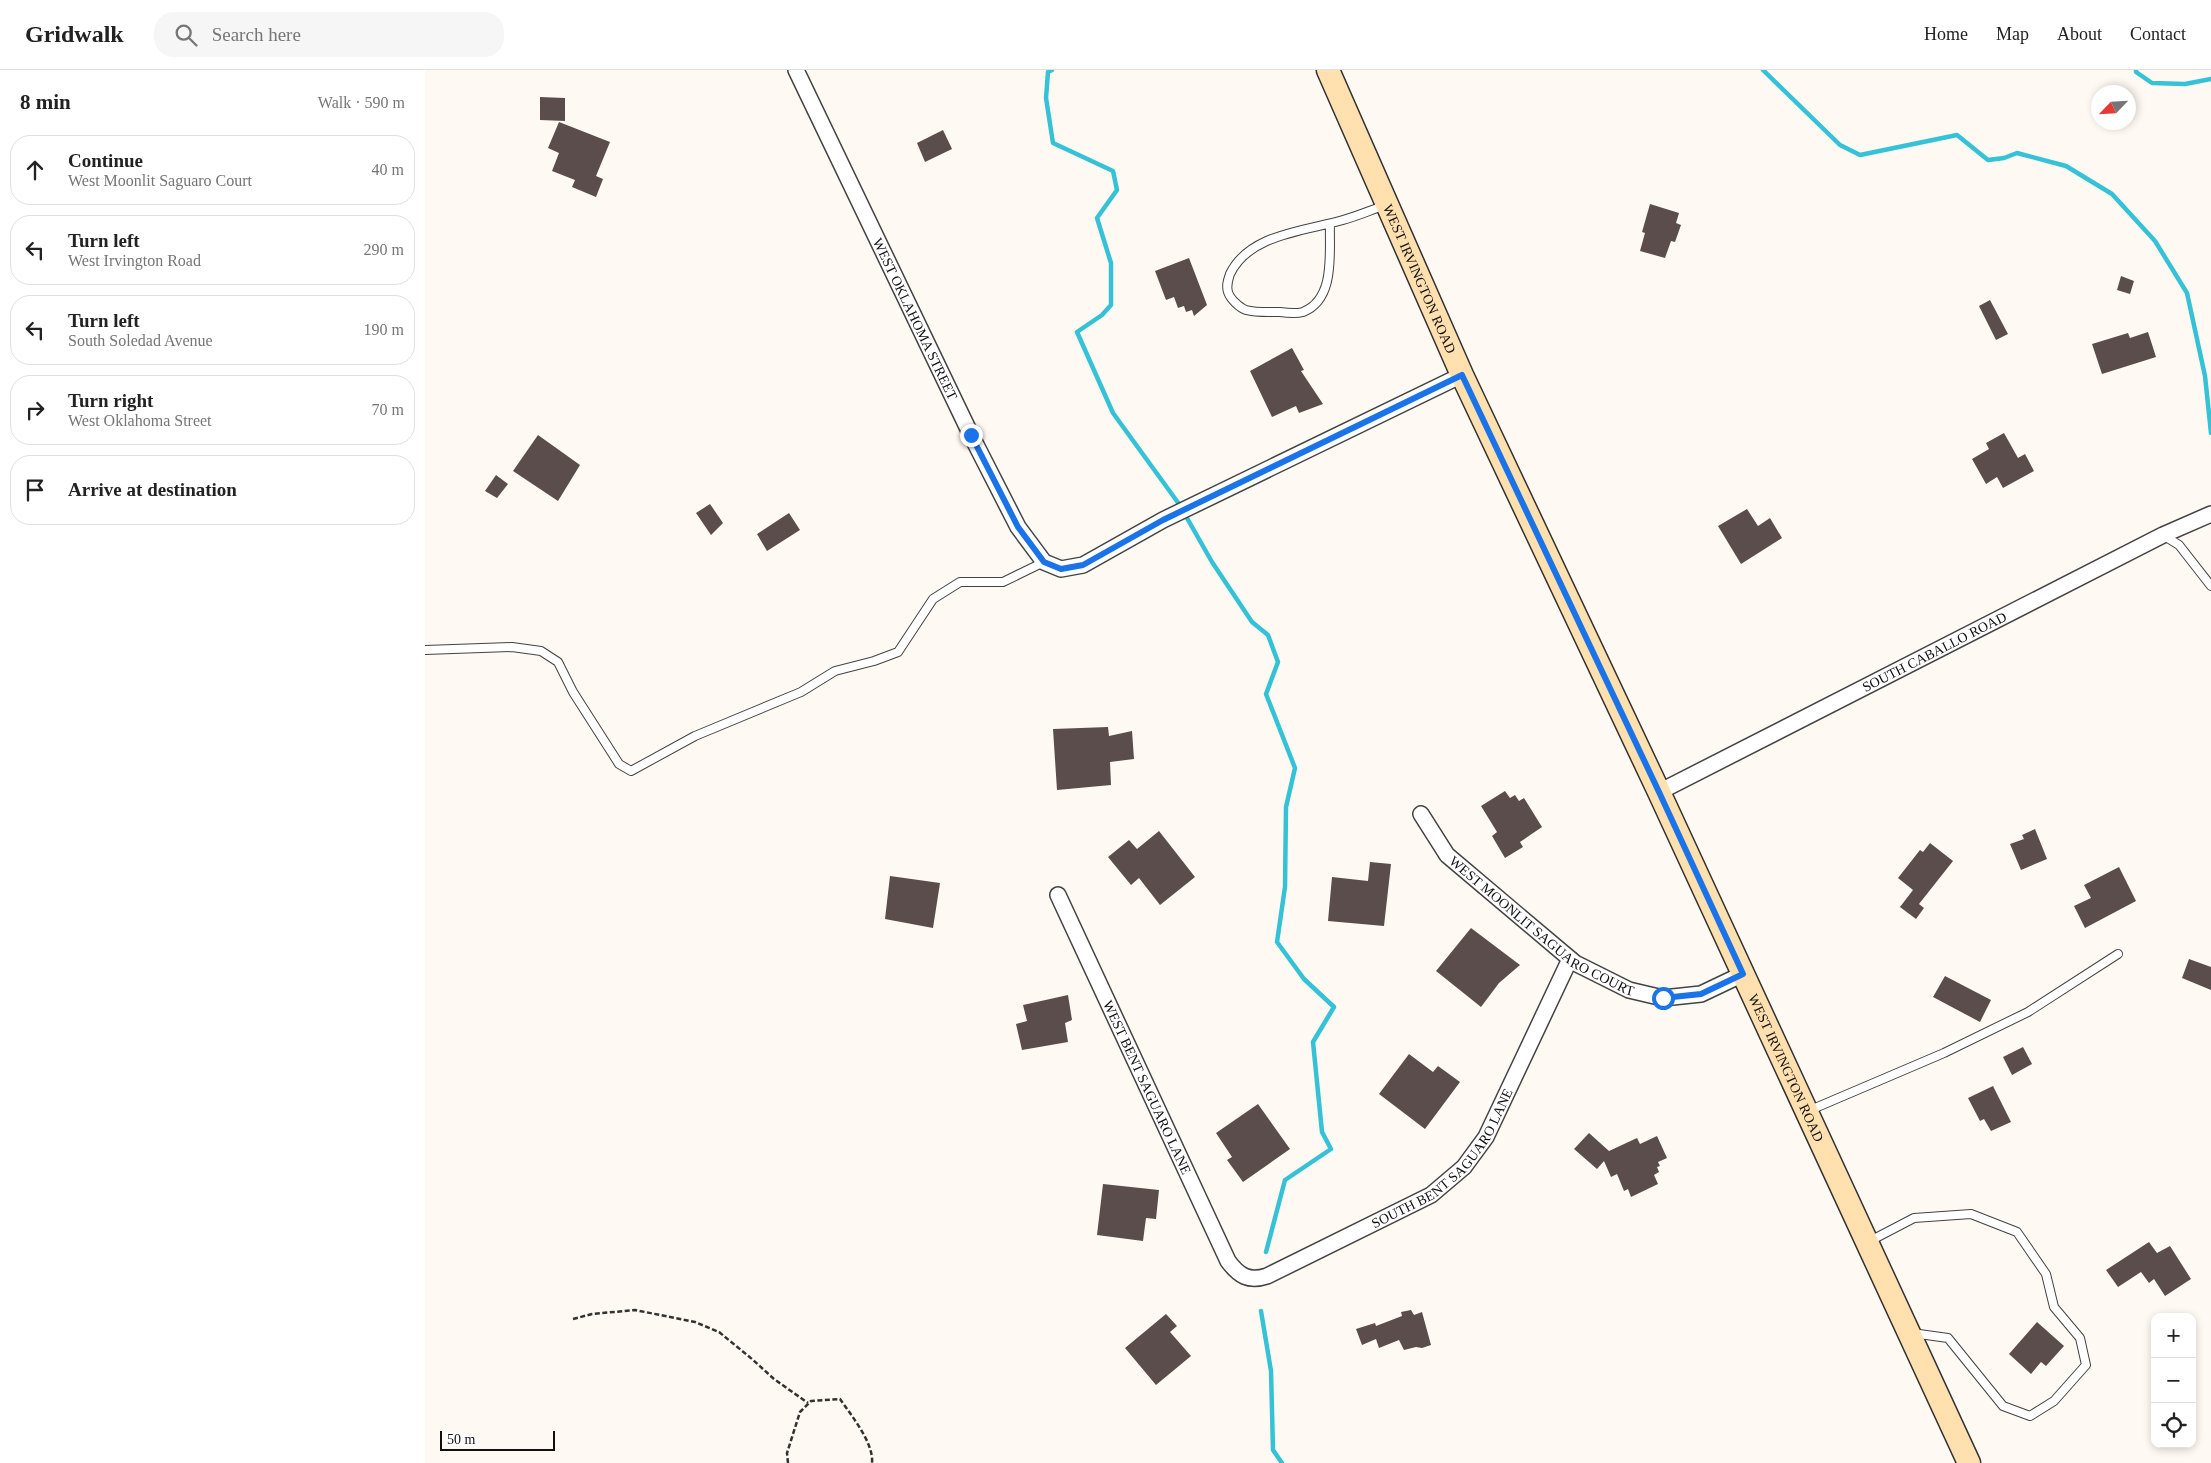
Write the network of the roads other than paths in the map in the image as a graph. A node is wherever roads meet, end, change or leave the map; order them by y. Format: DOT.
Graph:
graph roads {
  1 [pos="797,70"];
  2 [pos="1328,70"];
  3 [pos="1387,204"];
  4 [pos="1330,224"];
  5 [pos="1462,375"];
  6 [pos="2211,514"];
  7 [pos="2163,535"];
  8 [pos="1044,562"];
  9 [pos="2211,586"];
  10 [pos="425,650"];
  11 [pos="1659,792"];
  12 [pos="1421,814"];
  13 [pos="1058,895"];
  14 [pos="2118,954"];
  15 [pos="1570,959"];
  16 [pos="1743,974"];
  17 [pos="1806,1112"];
  18 [pos="1867,1242"];
  19 [pos="1242,1276"];
  20 [pos="1909,1333"];
  21 [pos="1969,1463"];
  1 -- 8 [label="street, WEST OKLAHOMA STREET"];
  2 -- 3 [label="main road, WEST IRVINGTON ROAD"];
  3 -- 4 [label="lane"];
  3 -- 5 [label="main road, WEST IRVINGTON ROAD"];
  4 -- 4 [label="lane"];
  5 -- 8 [label="street"];
  5 -- 11 [label="main road, WEST IRVINGTON ROAD"];
  6 -- 7 [label="street, SOUTH CABALLO ROAD"];
  7 -- 9 [label="lane"];
  7 -- 11 [label="street, SOUTH CABALLO ROAD"];
  8 -- 10 [label="lane"];
  11 -- 16 [label="main road, WEST IRVINGTON ROAD"];
  12 -- 15 [label="street, WEST MOONLIT SAGUARO COURT"];
  13 -- 19 [label="street, WEST BENT SAGUARO LANE"];
  14 -- 17 [label="lane"];
  15 -- 16 [label="street, WEST MOONLIT SAGUARO COURT"];
  15 -- 19 [label="street, SOUTH BENT SAGUARO LANE"];
  16 -- 17 [label="main road, WEST IRVINGTON ROAD"];
  17 -- 18 [label="main road, WEST IRVINGTON ROAD"];
  18 -- 20 [label="main road, WEST IRVINGTON ROAD"];
  18 -- 20 [label="lane"];
  20 -- 21 [label="main road, WEST IRVINGTON ROAD"];
}
